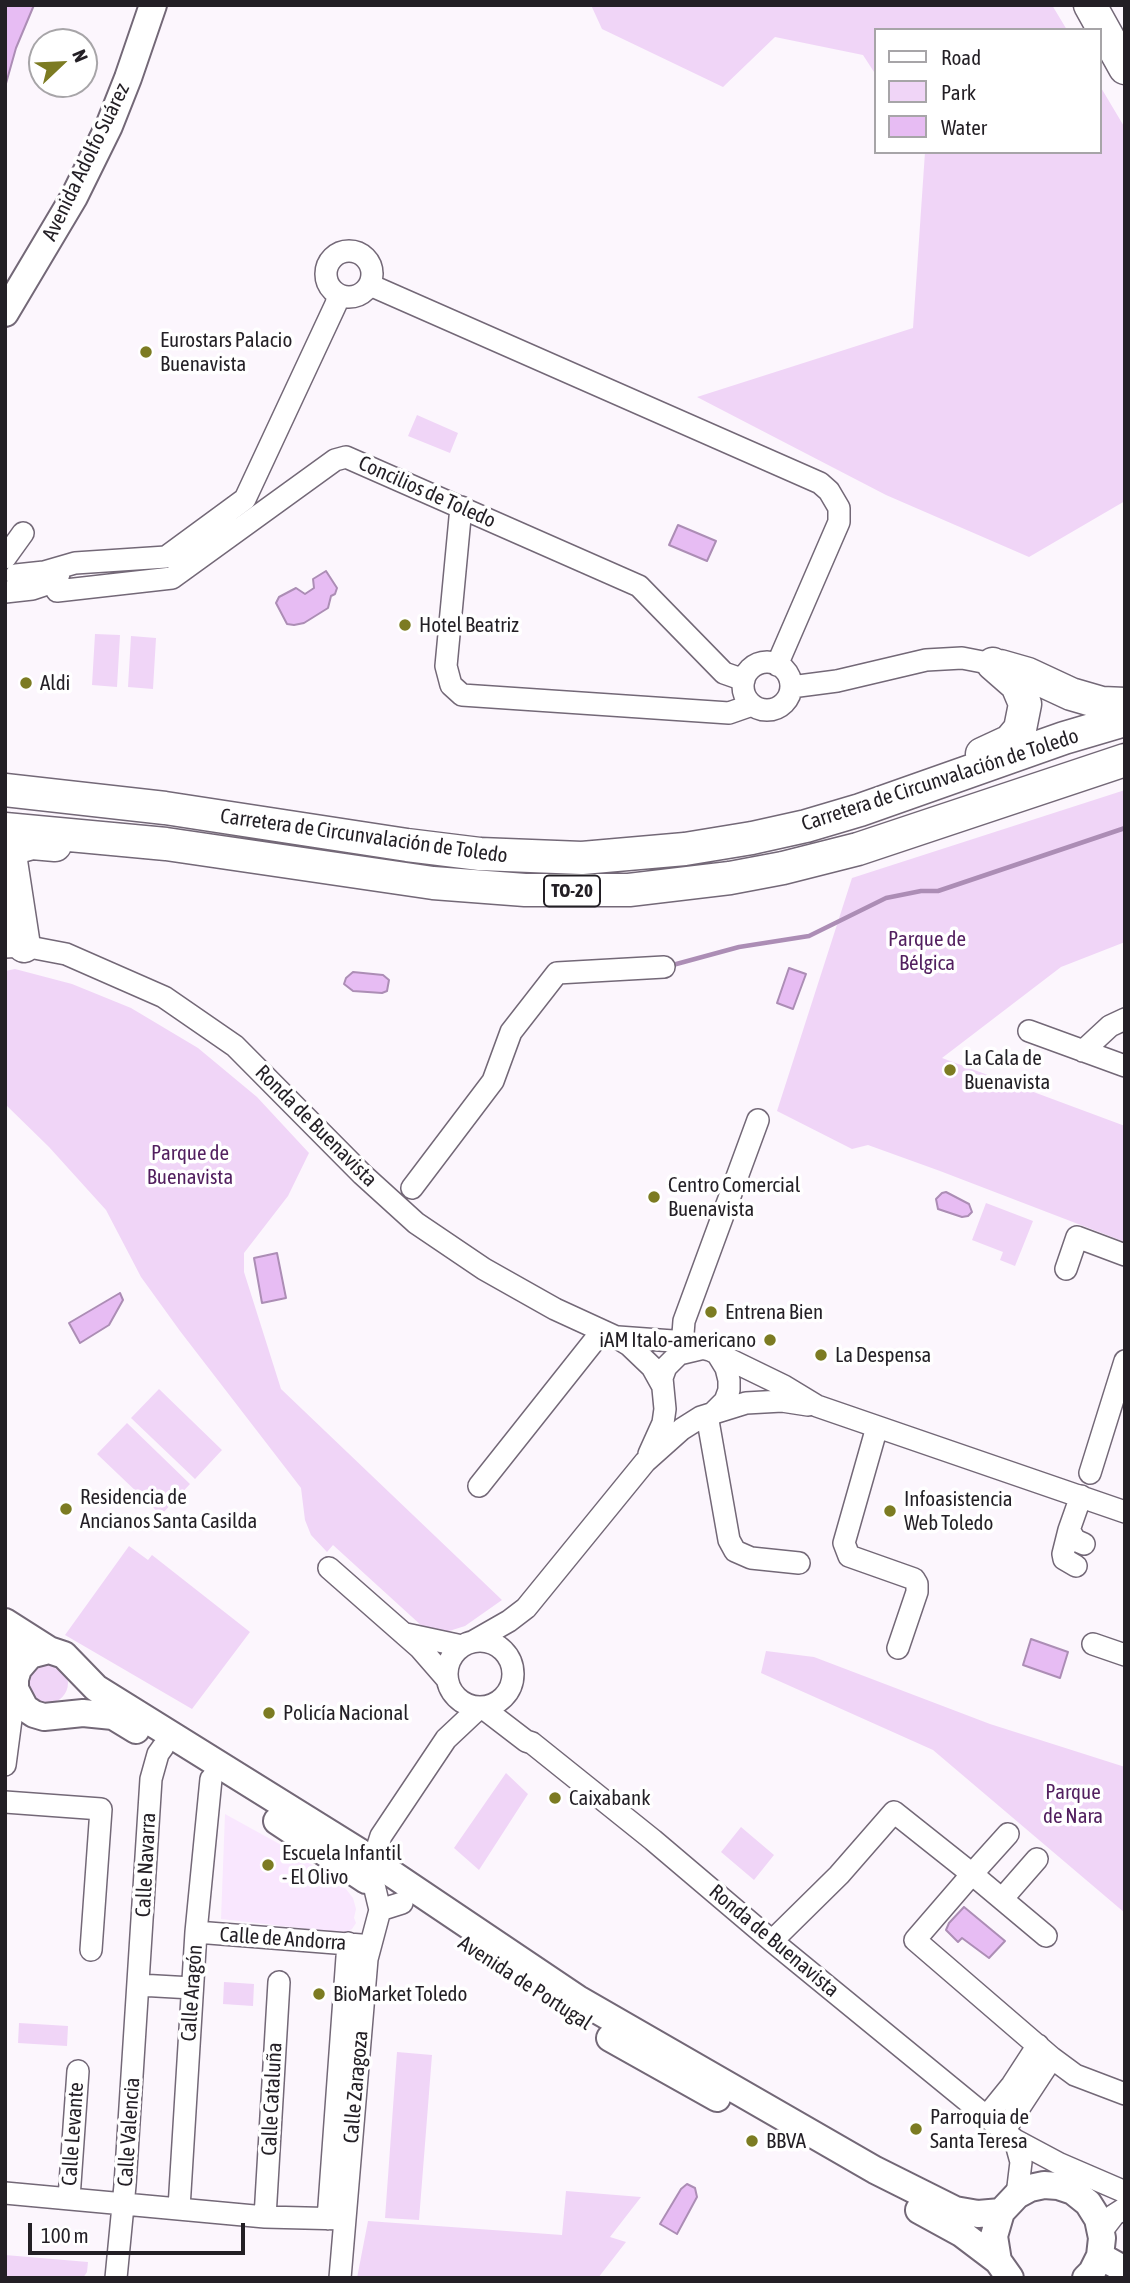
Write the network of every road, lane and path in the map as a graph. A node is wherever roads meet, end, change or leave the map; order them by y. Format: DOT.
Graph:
graph roads {
  1 [pos="153,5"];
  2 [pos="1090,5"];
  3 [pos="1125,68"];
  4 [pos="370,285"];
  5 [pos="338,295"];
  6 [pos="5,313"];
  7 [pos="461,508"];
  8 [pos="23,533"];
  9 [pos="9,576"];
  10 [pos="57,591"];
  11 [pos="777,664"];
  12 [pos="993,664"];
  13 [pos="744,680"];
  14 [pos="791,687"];
  15 [pos="1125,704"];
  16 [pos="752,705"];
  17 [pos="1125,720"];
  18 [pos="1125,760"];
  19 [pos="5,790"];
  20 [pos="900,796"];
  21 [pos="5,829"];
  22 [pos="213,850"];
  23 [pos="15,947"];
  24 [pos="664,967"];
  25 [pos="1125,1019"];
  26 [pos="1028,1031"];
  27 [pos="1083,1051"];
  28 [pos="1125,1066"];
  29 [pos="758,1120"];
  30 [pos="412,1188"];
  31 [pos="1125,1255"];
  32 [pos="1066,1269"];
  33 [pos="609,1334"];
  34 [pos="683,1334"];
  35 [pos="709,1352"];
  36 [pos="1125,1361"];
  37 [pos="663,1389"];
  38 [pos="817,1406"];
  39 [pos="707,1415"];
  40 [pos="877,1427"];
  41 [pos="645,1462"];
  42 [pos="1090,1473"];
  43 [pos="479,1486"];
  44 [pos="1082,1496"];
  45 [pos="1125,1512"];
  46 [pos="799,1563"];
  47 [pos="1076,1566"];
  48 [pos="329,1568"];
  49 [pos="526,1608"];
  50 [pos="5,1622"];
  51 [pos="404,1634"];
  52 [pos="468,1643"];
  53 [pos="1093,1644"];
  54 [pos="898,1648"];
  55 [pos="49,1650"];
  56 [pos="1125,1656"];
  57 [pos="510,1658"];
  58 [pos="13,1669"];
  59 [pos="78,1671"];
  60 [pos="449,1684"];
  61 [pos="511,1688"];
  62 [pos="481,1708"];
  63 [pos="44,1715"];
  64 [pos="8,1730"];
  65 [pos="449,1735"];
  66 [pos="532,1743"];
  67 [pos="163,1747"];
  68 [pos="5,1765"];
  69 [pos="211,1779"];
  70 [pos="5,1802"];
  71 [pos="1008,1834"];
  72 [pos="1037,1859"];
  73 [pos="972,1874"];
  74 [pos="371,1875"];
  75 [pos="1002,1899"];
  76 [pos="391,1907"];
  77 [pos="196,1932"];
  78 [pos="1046,1936"];
  79 [pos="772,1941"];
  80 [pos="348,1943"];
  81 [pos="370,1946"];
  82 [pos="91,1950"];
  83 [pos="279,1982"];
  84 [pos="139,1985"];
  85 [pos="192,1988"];
  86 [pos="1045,2052"];
  87 [pos="78,2071"];
  88 [pos="1125,2094"];
  89 [pos="986,2117"];
  90 [pos="1016,2140"];
  91 [pos="1066,2188"];
  92 [pos="5,2193"];
  93 [pos="1125,2194"];
  94 [pos="69,2198"];
  95 [pos="124,2203"];
  96 [pos="1009,2203"];
  97 [pos="178,2208"];
  98 [pos="1125,2208"];
  99 [pos="265,2217"];
  100 [pos="337,2219"];
  101 [pos="1101,2247"];
  102 [pos="1125,2270"];
  103 [pos="1006,2273"];
  104 [pos="338,2274"];
  105 [pos="116,2277"];
  106 [pos="1086,2278"];
  1 -- 6 [label="main road, Avenida Adolfo Suárez"];
  2 -- 3 [label="highway"];
  4 -- 5 [label="street"];
  4 -- 5 [label="street"];
  4 -- 11 [label="street"];
  5 -- 9 [label="street"];
  7 -- 10 [label="street, Concilios de Toledo"];
  7 -- 13 [label="street, Concilios de Toledo"];
  7 -- 16 [label="street"];
  8 -- 9 [label="street"];
  11 -- 13 [label="street"];
  11 -- 14 [label="street"];
  12 -- 14 [label="street"];
  12 -- 15 [label="highway"];
  12 -- 20 [label="highway"];
  13 -- 16 [label="street"];
  14 -- 16 [label="street"];
  17 -- 20 [label="highway, Carretera de Circunvalación de Toledo / TO-20"];
  18 -- 22 [label="highway, Carretera de Circunvalación de Toledo / TO-20"];
  19 -- 20 [label="highway, Carretera de Circunvalación de Toledo / TO-20"];
  21 -- 22 [label="highway, Carretera de Circunvalación de Toledo / TO-20"];
  22 -- 23 [label="highway"];
  23 -- 33 [label="street, Ronda de Buenavista"];
  24 -- 30 [label="street"];
  25 -- 27 [label="street"];
  26 -- 27 [label="street"];
  27 -- 28 [label="street"];
  29 -- 34 [label="street"];
  31 -- 32 [label="street"];
  33 -- 35 [label="street, Ronda de Buenavista"];
  33 -- 37 [label="street, Ronda de Buenavista"];
  33 -- 43 [label="street"];
  35 -- 37 [label="street, Ronda de Buenavista"];
  35 -- 38 [label="street, Ronda de Buenavista"];
  35 -- 39 [label="street, Ronda de Buenavista"];
  36 -- 42 [label="street"];
  37 -- 39 [label="street, Ronda de Buenavista"];
  37 -- 41 [label="street, Ronda de Buenavista"];
  38 -- 39 [label="street, Ronda de Buenavista"];
  38 -- 40 [label="street, Ronda de Buenavista"];
  39 -- 41 [label="street, Ronda de Buenavista"];
  39 -- 46 [label="street"];
  40 -- 44 [label="street, Ronda de Buenavista"];
  40 -- 54 [label="street"];
  41 -- 49 [label="street, Ronda de Buenavista"];
  44 -- 45 [label="street, Ronda de Buenavista"];
  44 -- 47 [label="street"];
  48 -- 51 [label="street"];
  49 -- 52 [label="street, Ronda de Buenavista"];
  49 -- 57 [label="street, Ronda de Buenavista"];
  50 -- 55 [label="main road, Avenida de Portugal"];
  51 -- 52 [label="street"];
  51 -- 60 [label="street"];
  52 -- 57 [label="street"];
  52 -- 60 [label="street"];
  53 -- 56 [label="street"];
  55 -- 58 [label="main road"];
  55 -- 59 [label="main road, Avenida de Portugal"];
  57 -- 61 [label="street"];
  58 -- 63 [label="main road"];
  58 -- 64 [label="street"];
  59 -- 63 [label="main road"];
  59 -- 74 [label="main road, Avenida de Portugal"];
  60 -- 62 [label="street"];
  60 -- 65 [label="street"];
  61 -- 62 [label="street"];
  61 -- 66 [label="street, Ronda de Buenavista"];
  62 -- 65 [label="street"];
  62 -- 66 [label="street, Ronda de Buenavista"];
  63 -- 64 [label="street"];
  63 -- 67 [label="main road, Avenida de Portugal"];
  64 -- 68 [label="street"];
  65 -- 74 [label="street"];
  66 -- 79 [label="street, Ronda de Buenavista"];
  67 -- 69 [label="main road, Avenida de Portugal"];
  67 -- 84 [label="street, Calle Navarra"];
  69 -- 74 [label="main road, Avenida de Portugal"];
  69 -- 77 [label="street, Calle Aragón"];
  70 -- 82 [label="street"];
  71 -- 73 [label="street"];
  72 -- 75 [label="street"];
  73 -- 75 [label="street"];
  73 -- 79 [label="street"];
  73 -- 86 [label="street"];
  74 -- 76 [label="main road, Avenida de Portugal"];
  74 -- 96 [label="main road, Avenida de Portugal"];
  75 -- 78 [label="street"];
  76 -- 81 [label="street, Calle Zaragoza"];
  76 -- 103 [label="main road, Avenida de Portugal"];
  77 -- 80 [label="street, Calle de Andorra"];
  77 -- 85 [label="street, Calle Aragón"];
  79 -- 89 [label="street, Ronda de Buenavista"];
  80 -- 81 [label="street, Calle de Andorra"];
  80 -- 100 [label="street, Calle Zaragoza"];
  81 -- 100 [label="street, Calle Zaragoza"];
  83 -- 99 [label="street, Calle Cataluña"];
  84 -- 85 [label="street"];
  84 -- 95 [label="street, Calle Valencia"];
  85 -- 97 [label="street, Calle Aragón"];
  86 -- 88 [label="street"];
  86 -- 89 [label="street"];
  86 -- 90 [label="street"];
  87 -- 94 [label="street, Calle Levante"];
  89 -- 90 [label="street, Ronda de Buenavista"];
  90 -- 91 [label="street, Ronda de Buenavista"];
  90 -- 93 [label="street, Ronda de Buenavista"];
  90 -- 96 [label="street"];
  91 -- 93 [label="street, Ronda de Buenavista"];
  91 -- 96 [label="main road, Avenida de Portugal"];
  91 -- 101 [label="main road"];
  92 -- 94 [label="street"];
  94 -- 95 [label="street"];
  95 -- 97 [label="street"];
  95 -- 105 [label="street, Calle Valencia"];
  96 -- 103 [label="main road"];
  97 -- 99 [label="street"];
  98 -- 101 [label="street"];
  99 -- 100 [label="street"];
  100 -- 104 [label="street, Calle Zaragoza"];
  101 -- 102 [label="main road"];
  101 -- 106 [label="main road"];
}
